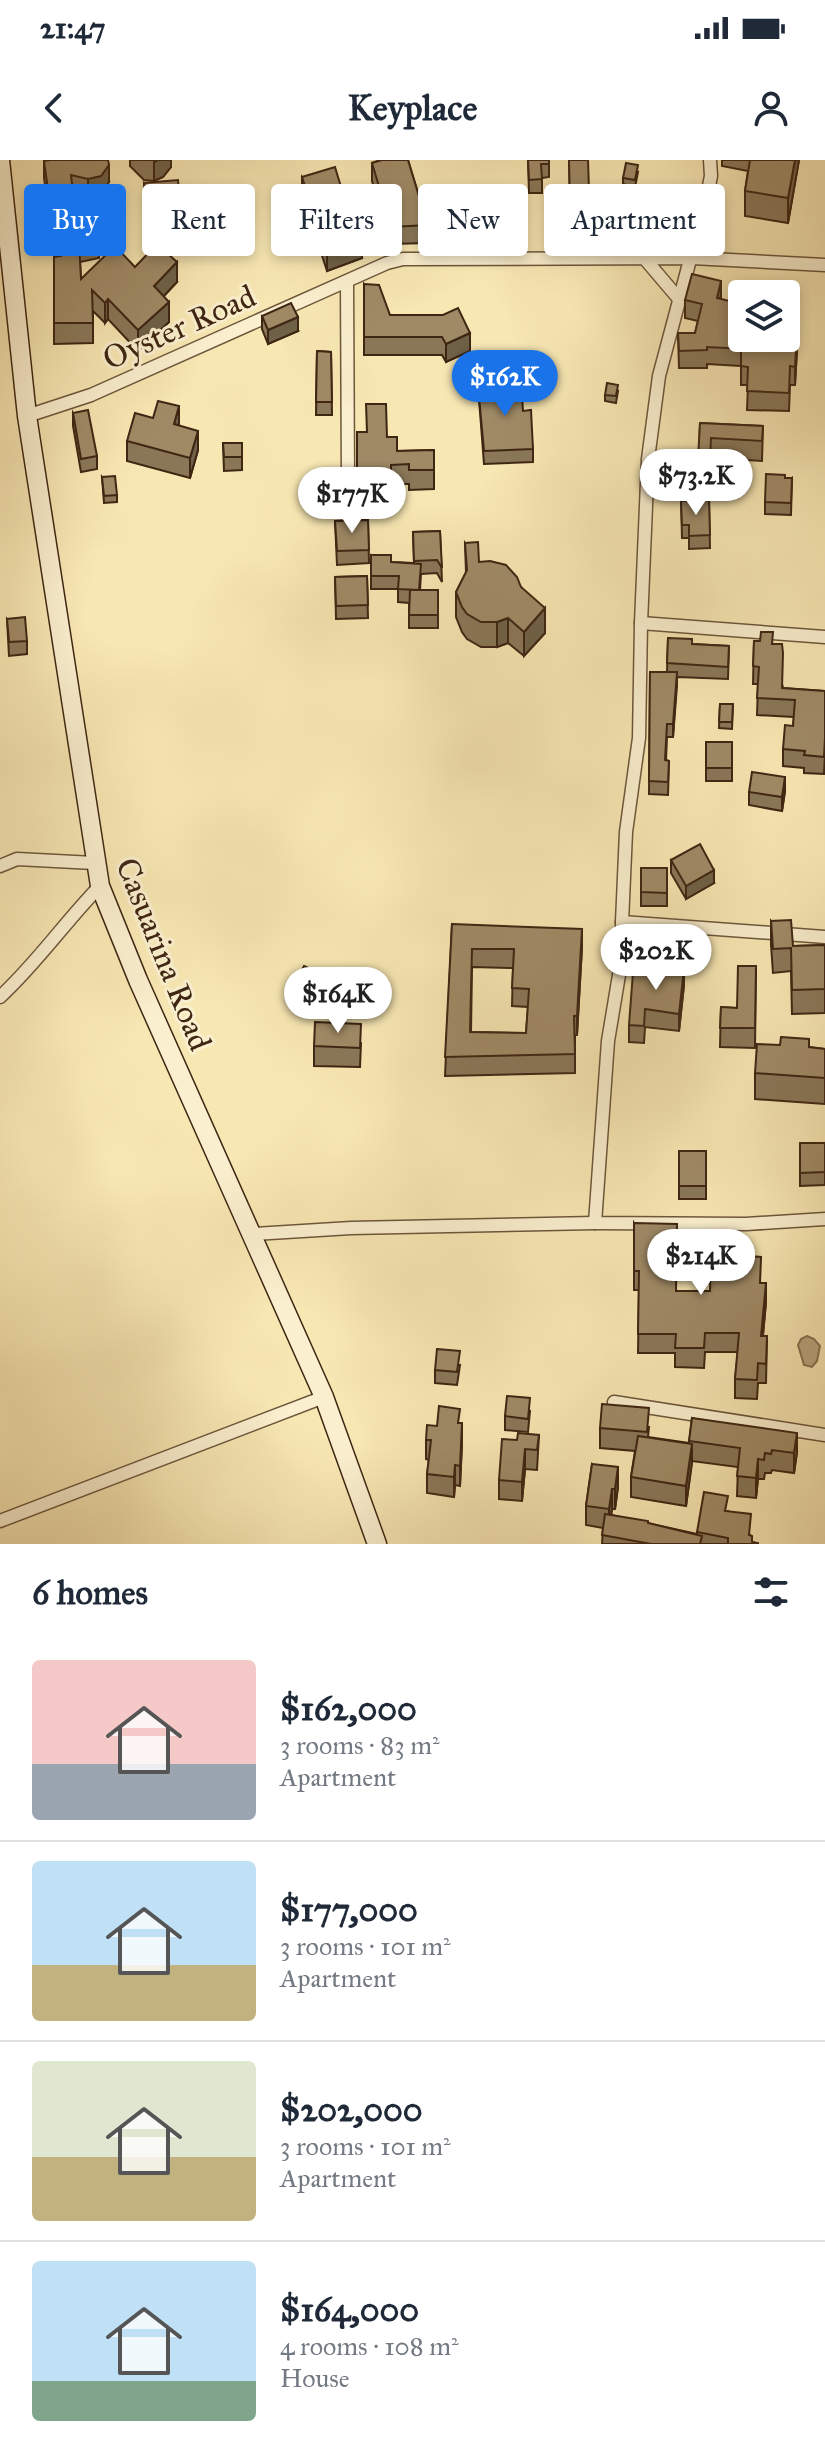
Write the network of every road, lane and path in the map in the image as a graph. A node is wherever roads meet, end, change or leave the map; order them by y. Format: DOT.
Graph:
graph roads {
  1 [pos="0,160"];
  2 [pos="710,160"];
  3 [pos="0,180"];
  4 [pos="692,258"];
  5 [pos="645,259"];
  6 [pos="825,265"];
  7 [pos="347,282"];
  8 [pos="679,299"];
  9 [pos="27,416"];
  10 [pos="348,484"];
  11 [pos="641,623"];
  12 [pos="825,637"];
  13 [pos="94,863"];
  14 [pos="0,866"];
  15 [pos="100,886"];
  16 [pos="622,922"];
  17 [pos="825,937"];
  18 [pos="0,997"];
  19 [pos="825,1219"];
  20 [pos="595,1223"];
  21 [pos="253,1234"];
  22 [pos="324,1397"];
  23 [pos="614,1402"];
  24 [pos="825,1435"];
  25 [pos="0,1521"];
  26 [pos="377,1544"];
  1 -- 3 [label="street, Casuarina Road"];
  2 -- 4 [label="street"];
  3 -- 9 [label="street, Casuarina Road"];
  4 -- 5 [label="street, Oyster Road"];
  4 -- 6 [label="street, Oyster Road"];
  4 -- 8 [label="street"];
  5 -- 7 [label="street, Oyster Road"];
  5 -- 8 [label="street"];
  7 -- 9 [label="street, Oyster Road"];
  7 -- 10 [label="street"];
  8 -- 11 [label="street"];
  9 -- 13 [label="street, Casuarina Road"];
  11 -- 12 [label="street"];
  11 -- 16 [label="street"];
  13 -- 14 [label="street"];
  13 -- 15 [label="street, Casuarina Road"];
  15 -- 18 [label="street"];
  15 -- 21 [label="street, Casuarina Road"];
  16 -- 17 [label="street"];
  16 -- 20 [label="street"];
  19 -- 20 [label="street"];
  20 -- 21 [label="street"];
  21 -- 22 [label="street, Casuarina Road"];
  22 -- 25 [label="street"];
  22 -- 26 [label="street, Casuarina Road"];
  23 -- 24 [label="street"];
}
